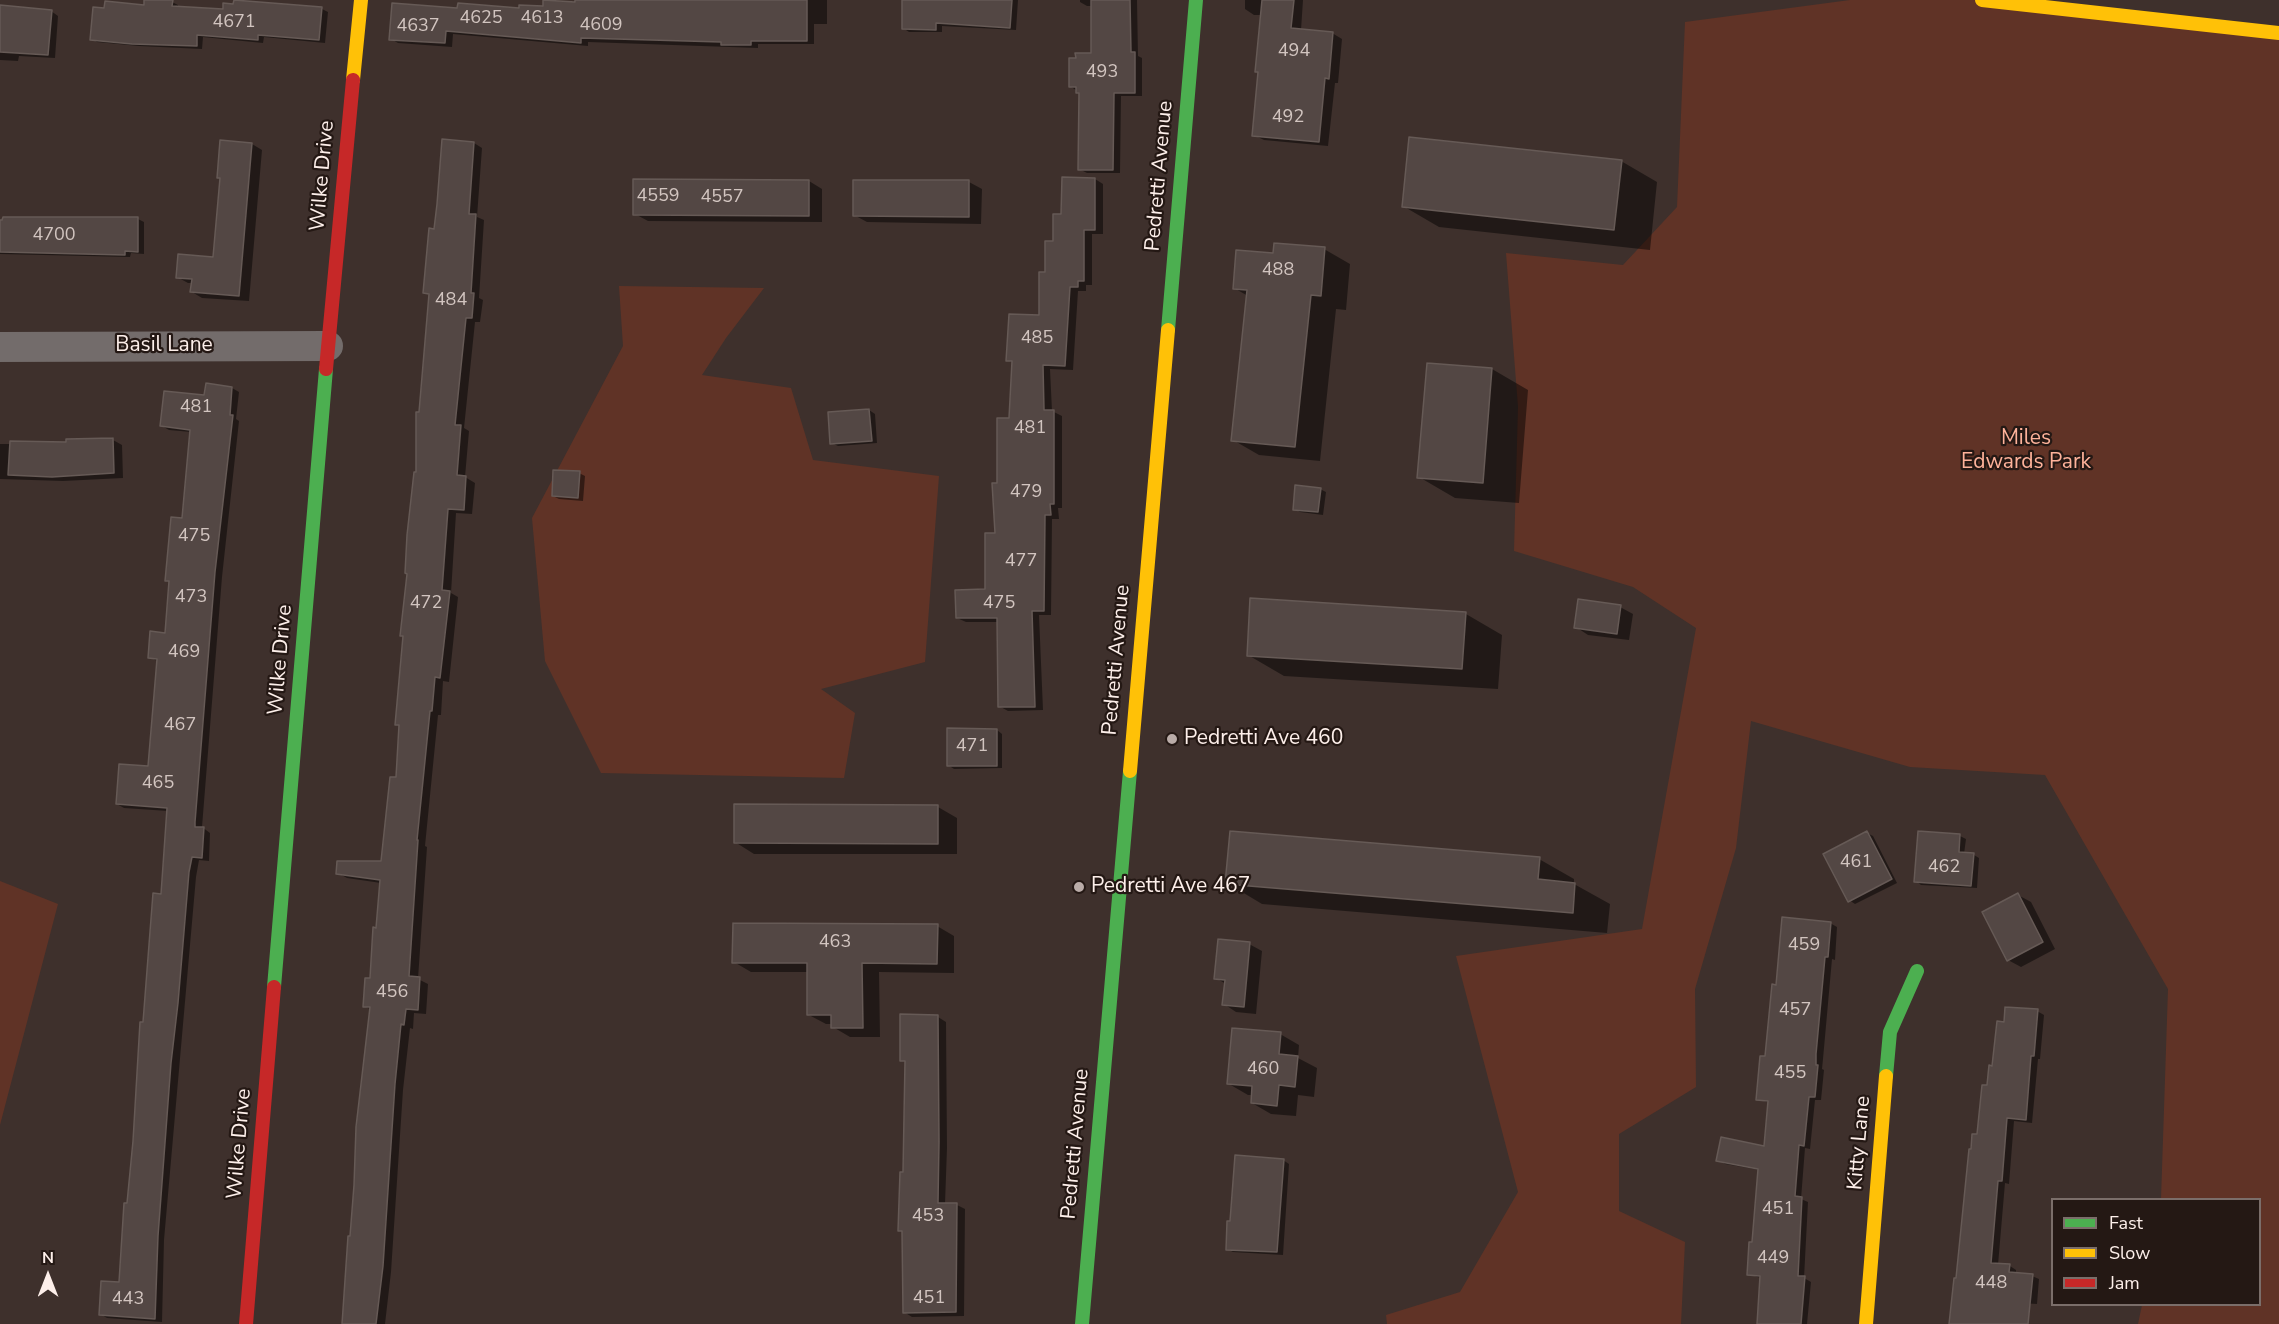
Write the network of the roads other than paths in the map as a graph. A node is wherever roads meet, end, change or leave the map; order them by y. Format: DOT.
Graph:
graph roads {
  1 [pos="361,0"];
  2 [pos="1196,0"];
  3 [pos="1982,0"];
  4 [pos="2003,1"];
  5 [pos="2279,33"];
  6 [pos="0,346"];
  7 [pos="328,346"];
  8 [pos="1917,971"];
  9 [pos="246,1324"];
  10 [pos="1082,1324"];
  11 [pos="1866,1324"];
  1 -- 7 [label="street, Wilke Drive"];
  2 -- 10 [label="street, Pedretti Avenue"];
  3 -- 4 [label="street"];
  4 -- 5 [label="street"];
  6 -- 7 [label="street, Basil Lane"];
  7 -- 9 [label="street, Wilke Drive"];
  8 -- 11 [label="street, Kitty Lane"];
}
